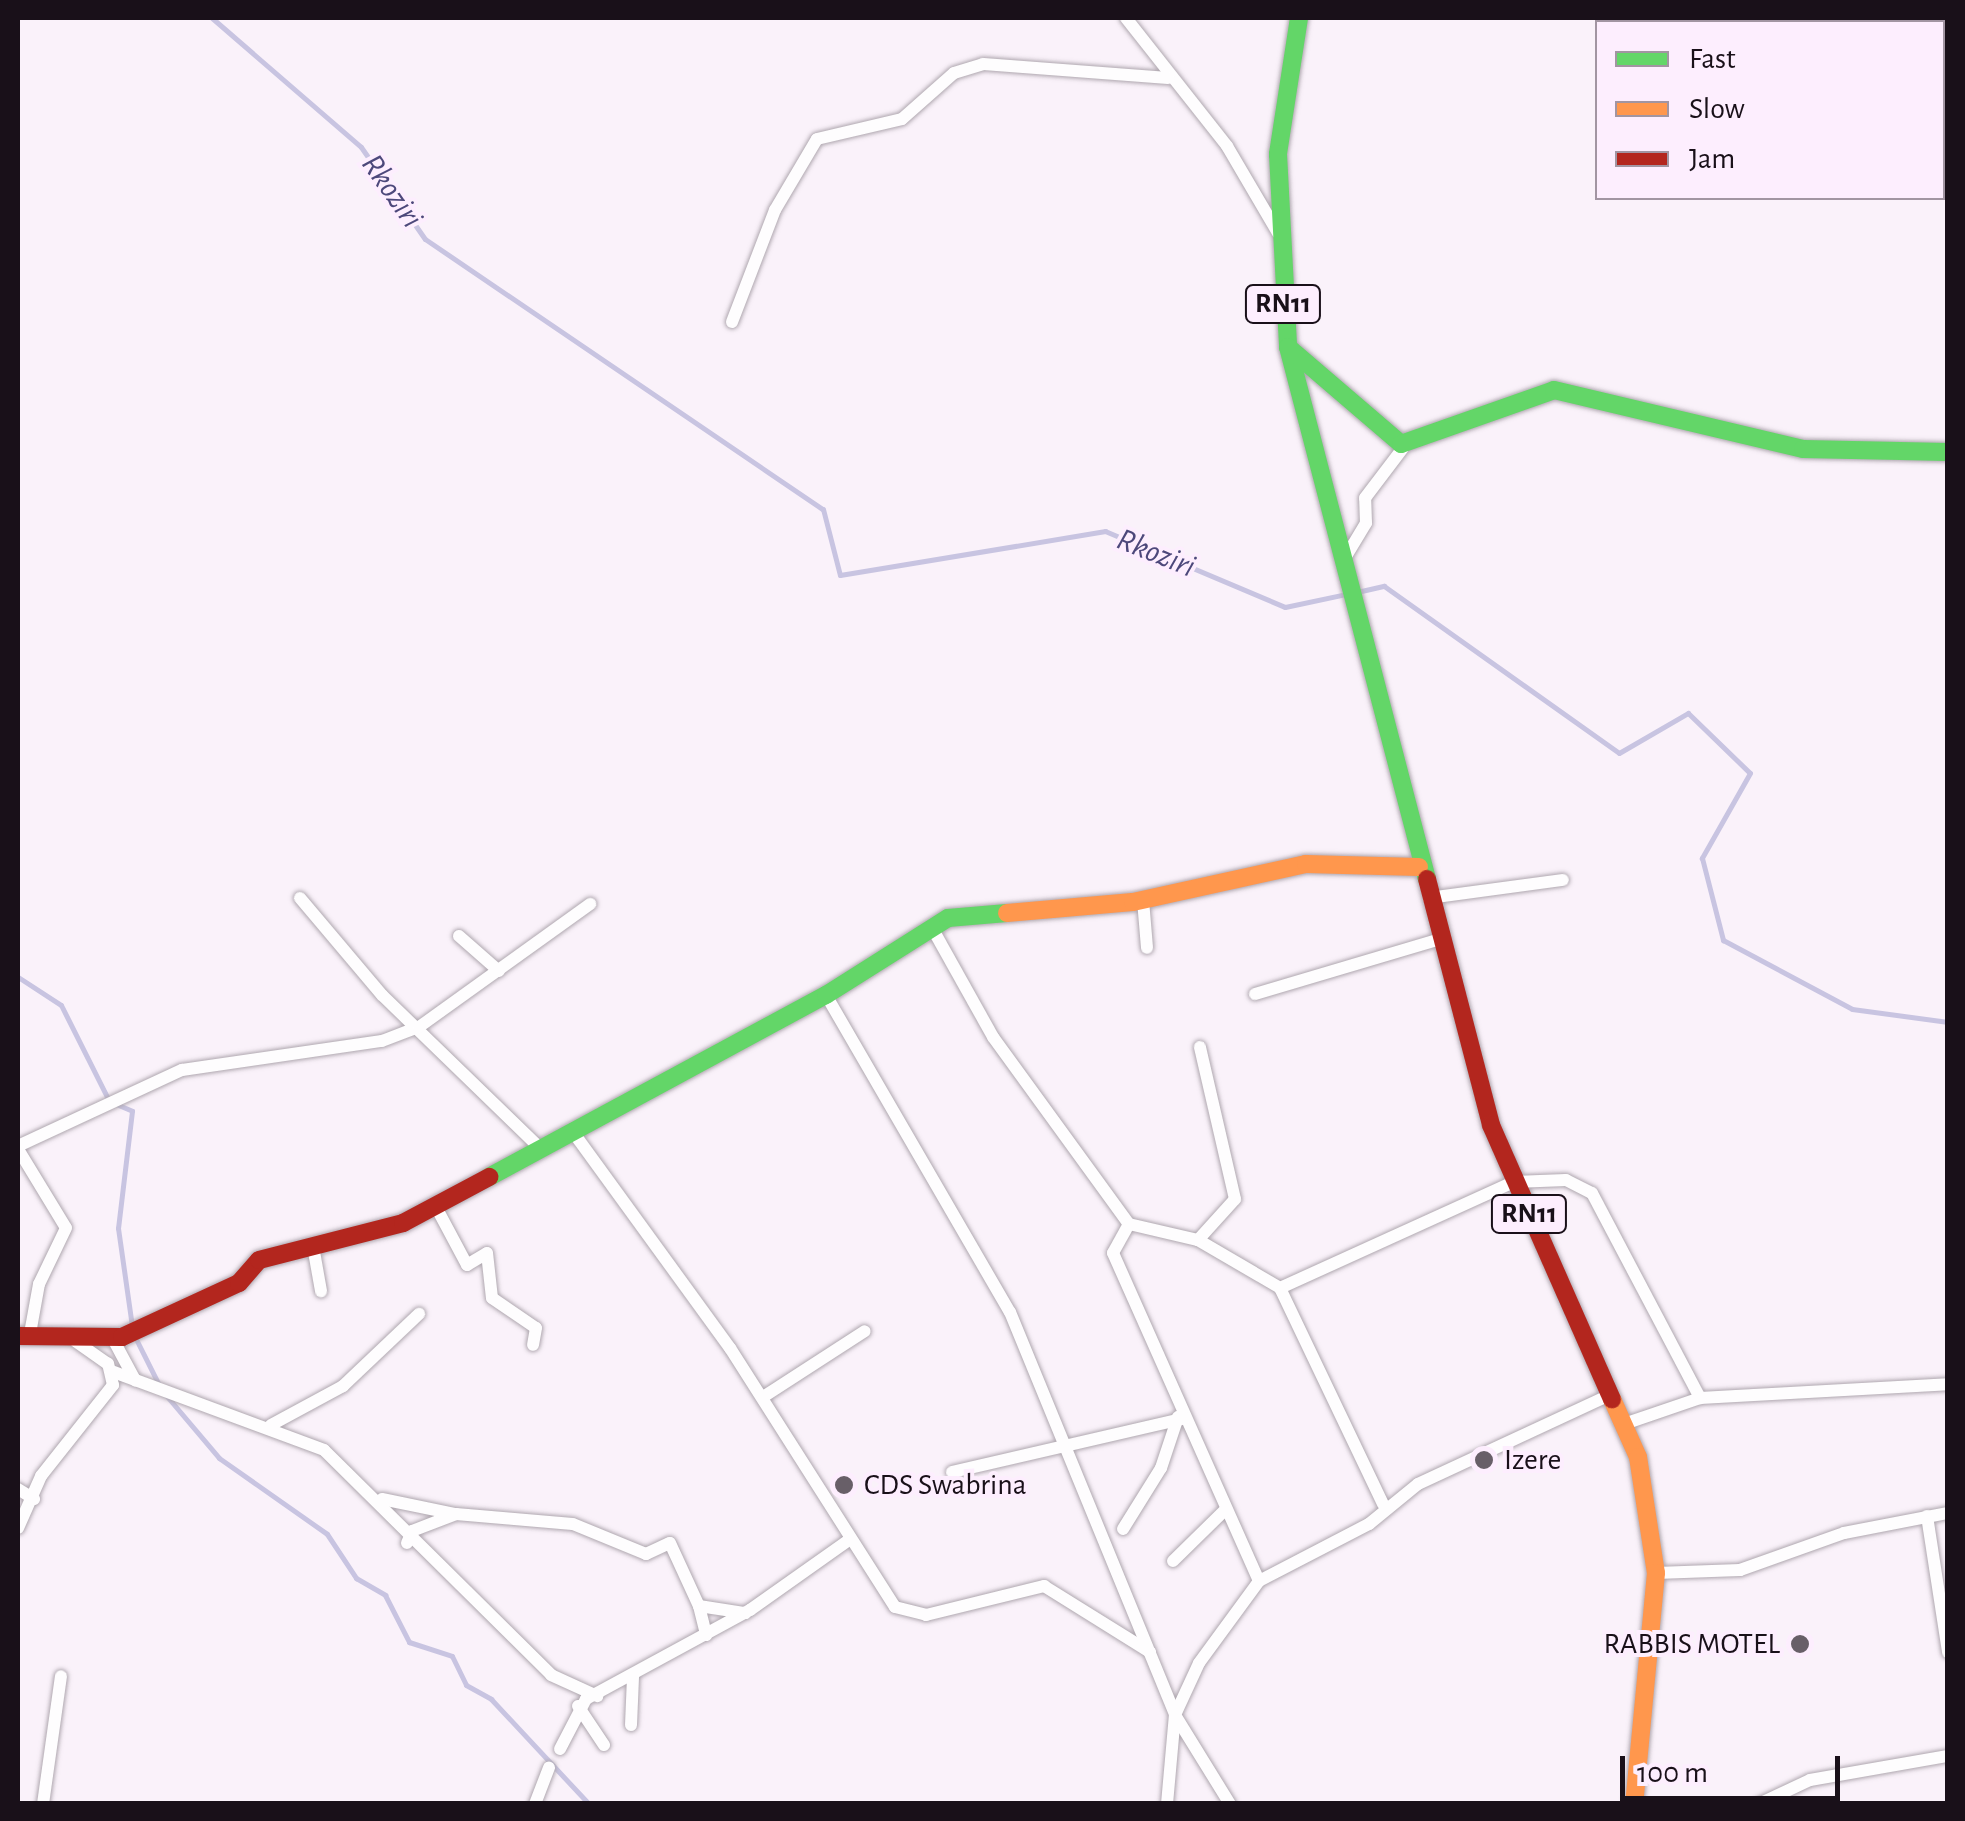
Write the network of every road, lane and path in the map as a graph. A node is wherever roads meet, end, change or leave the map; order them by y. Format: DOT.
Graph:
graph roads {
  1 [pos="1126,18"];
  2 [pos="1299,18"];
  3 [pos="1168,78"];
  4 [pos="1278,233"];
  5 [pos="732,322"];
  6 [pos="1288,347"];
  7 [pos="1406,444"];
  8 [pos="1948,452"];
  9 [pos="1343,578"];
  10 [pos="1419,867"];
  11 [pos="1564,880"];
  12 [pos="300,898"];
  13 [pos="1427,898"];
  14 [pos="1143,900"];
  15 [pos="590,904"];
  16 [pos="931,926"];
  17 [pos="459,936"];
  18 [pos="1436,940"];
  19 [pos="1147,948"];
  20 [pos="499,971"];
  21 [pos="826,994"];
  22 [pos="1255,994"];
  23 [pos="420,1027"];
  24 [pos="1200,1047"];
  25 [pos="573,1132"];
  26 [pos="18,1148"];
  27 [pos="540,1148"];
  28 [pos="1514,1182"];
  29 [pos="436,1205"];
  30 [pos="1129,1224"];
  31 [pos="1198,1240"];
  32 [pos="313,1246"];
  33 [pos="1280,1288"];
  34 [pos="321,1292"];
  35 [pos="419,1314"];
  36 [pos="865,1331"];
  37 [pos="23,1337"];
  38 [pos="113,1339"];
  39 [pos="76,1342"];
  40 [pos="533,1344"];
  41 [pos="112,1371"];
  42 [pos="136,1381"];
  43 [pos="1948,1384"];
  44 [pos="1612,1394"];
  45 [pos="762,1397"];
  46 [pos="1700,1398"];
  47 [pos="1182,1418"];
  48 [pos="1627,1423"];
  49 [pos="271,1426"];
  50 [pos="1065,1444"];
  51 [pos="952,1472"];
  52 [pos="18,1489"];
  53 [pos="34,1499"];
  54 [pos="382,1504"];
  55 [pos="1383,1504"];
  56 [pos="1224,1510"];
  57 [pos="1948,1513"];
  58 [pos="456,1514"];
  59 [pos="1927,1516"];
  60 [pos="18,1528"];
  61 [pos="1123,1529"];
  62 [pos="410,1537"];
  63 [pos="849,1540"];
  64 [pos="1173,1561"];
  65 [pos="1656,1573"];
  66 [pos="1259,1580"];
  67 [pos="698,1606"];
  68 [pos="745,1612"];
  69 [pos="706,1635"];
  70 [pos="1150,1652"];
  71 [pos="1948,1652"];
  72 [pos="61,1676"];
  73 [pos="633,1677"];
  74 [pos="572,1685"];
  75 [pos="597,1696"];
  76 [pos="578,1706"];
  77 [pos="1175,1716"];
  78 [pos="630,1726"];
  79 [pos="604,1745"];
  80 [pos="560,1749"];
  81 [pos="1948,1756"];
  82 [pos="549,1768"];
  83 [pos="43,1804"];
  84 [pos="535,1804"];
  85 [pos="1167,1804"];
  86 [pos="1230,1804"];
  87 [pos="1634,1804"];
  88 [pos="1760,1804"];
  1 -- 3 [label="street"];
  2 -- 4 [label="street, RN11"];
  3 -- 4 [label="street"];
  3 -- 5 [label="street"];
  4 -- 6 [label="street, RN11"];
  6 -- 7 [label="street"];
  6 -- 9 [label="street, RN11"];
  7 -- 8 [label="street"];
  7 -- 9 [label="street"];
  9 -- 10 [label="street, RN11"];
  10 -- 13 [label="street, RN11"];
  10 -- 14 [label="street"];
  11 -- 13 [label="street"];
  12 -- 23 [label="street"];
  13 -- 18 [label="street, RN11"];
  14 -- 16 [label="street"];
  14 -- 19 [label="street"];
  15 -- 20 [label="street"];
  16 -- 21 [label="street"];
  16 -- 30 [label="street"];
  17 -- 20 [label="street"];
  18 -- 22 [label="street"];
  18 -- 28 [label="street, RN11"];
  20 -- 23 [label="street"];
  21 -- 25 [label="street"];
  21 -- 50 [label="street"];
  23 -- 26 [label="street"];
  23 -- 27 [label="street"];
  24 -- 31 [label="street"];
  25 -- 27 [label="street"];
  25 -- 45 [label="street"];
  26 -- 37 [label="street"];
  27 -- 29 [label="street"];
  28 -- 33 [label="street"];
  28 -- 44 [label="street, RN11"];
  28 -- 46 [label="street"];
  29 -- 32 [label="street"];
  29 -- 40 [label="street"];
  30 -- 31 [label="street"];
  30 -- 47 [label="street"];
  31 -- 33 [label="street"];
  32 -- 34 [label="street"];
  32 -- 38 [label="street"];
  33 -- 55 [label="street"];
  35 -- 49 [label="street"];
  36 -- 45 [label="street"];
  37 -- 39 [label="street"];
  38 -- 39 [label="street"];
  38 -- 42 [label="street"];
  39 -- 41 [label="street"];
  41 -- 42 [label="street"];
  41 -- 53 [label="street"];
  42 -- 49 [label="street"];
  43 -- 46 [label="street"];
  44 -- 48 [label="street, RN11"];
  44 -- 55 [label="street"];
  45 -- 63 [label="street"];
  46 -- 48 [label="street"];
  47 -- 50 [label="street"];
  47 -- 56 [label="street"];
  47 -- 61 [label="street"];
  48 -- 65 [label="street, RN11"];
  49 -- 54 [label="street"];
  50 -- 51 [label="street"];
  50 -- 70 [label="street"];
  52 -- 53 [label="street"];
  53 -- 60 [label="street"];
  54 -- 58 [label="street"];
  54 -- 62 [label="street"];
  55 -- 66 [label="street"];
  56 -- 64 [label="street"];
  56 -- 66 [label="street"];
  57 -- 59 [label="street"];
  58 -- 62 [label="street"];
  58 -- 67 [label="street"];
  59 -- 65 [label="street"];
  59 -- 71 [label="street"];
  62 -- 74 [label="street"];
  63 -- 68 [label="street"];
  63 -- 70 [label="street"];
  65 -- 87 [label="street, RN11"];
  66 -- 77 [label="street"];
  67 -- 68 [label="street"];
  67 -- 69 [label="street"];
  68 -- 69 [label="street"];
  69 -- 73 [label="street"];
  70 -- 77 [label="street"];
  72 -- 83 [label="street"];
  73 -- 75 [label="street"];
  73 -- 78 [label="street"];
  74 -- 75 [label="street"];
  74 -- 76 [label="street"];
  75 -- 76 [label="street"];
  76 -- 79 [label="street"];
  76 -- 80 [label="street"];
  77 -- 85 [label="street"];
  77 -- 86 [label="street"];
  81 -- 88 [label="street"];
  82 -- 84 [label="street"];
}
